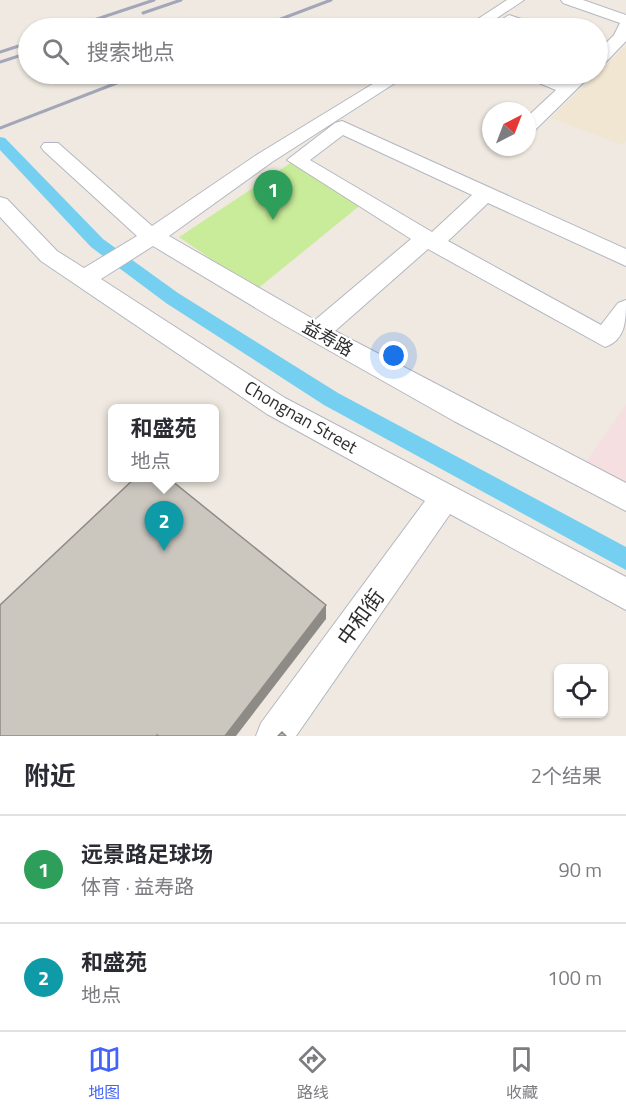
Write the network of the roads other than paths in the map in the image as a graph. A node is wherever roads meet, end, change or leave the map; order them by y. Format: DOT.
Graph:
graph roads {
  1 [pos="517,0"];
  2 [pos="568,0"];
  3 [pos="488,18"];
  4 [pos="626,20"];
  5 [pos="626,25"];
  6 [pos="608,48"];
  7 [pos="384,84"];
  8 [pos="558,84"];
  9 [pos="572,84"];
  10 [pos="568,88"];
  11 [pos="536,118"];
  12 [pos="51,147"];
  13 [pos="486,193"];
  14 [pos="0,204"];
  15 [pos="153,236"];
  16 [pos="430,240"];
  17 [pos="626,258"];
  18 [pos="84,279"];
  19 [pos="626,309"];
  20 [pos="317,332"];
  21 [pos="445,497"];
  22 [pos="626,498"];
  23 [pos="626,594"];
  24 [pos="274,736"];
  1 -- 3 [label="street"];
  2 -- 4 [label="street"];
  5 -- 6 [label="street"];
  7 -- 15 [label="street"];
  8 -- 10 [label="street"];
  9 -- 10 [label="street"];
  10 -- 11 [label="street"];
  12 -- 15 [label="street, 益寿路"];
  13 -- 16 [label="street"];
  13 -- 16 [label="street"];
  13 -- 17 [label="street"];
  14 -- 18 [label="street, Chongnan Street"];
  15 -- 18 [label="street"];
  15 -- 20 [label="street, 益寿路"];
  16 -- 19 [label="street"];
  16 -- 20 [label="street"];
  18 -- 21 [label="street, Chongnan Street"];
  20 -- 22 [label="street, 益寿路"];
  21 -- 23 [label="street, Chongnan Street"];
  21 -- 24 [label="street, 中和街"];
}
